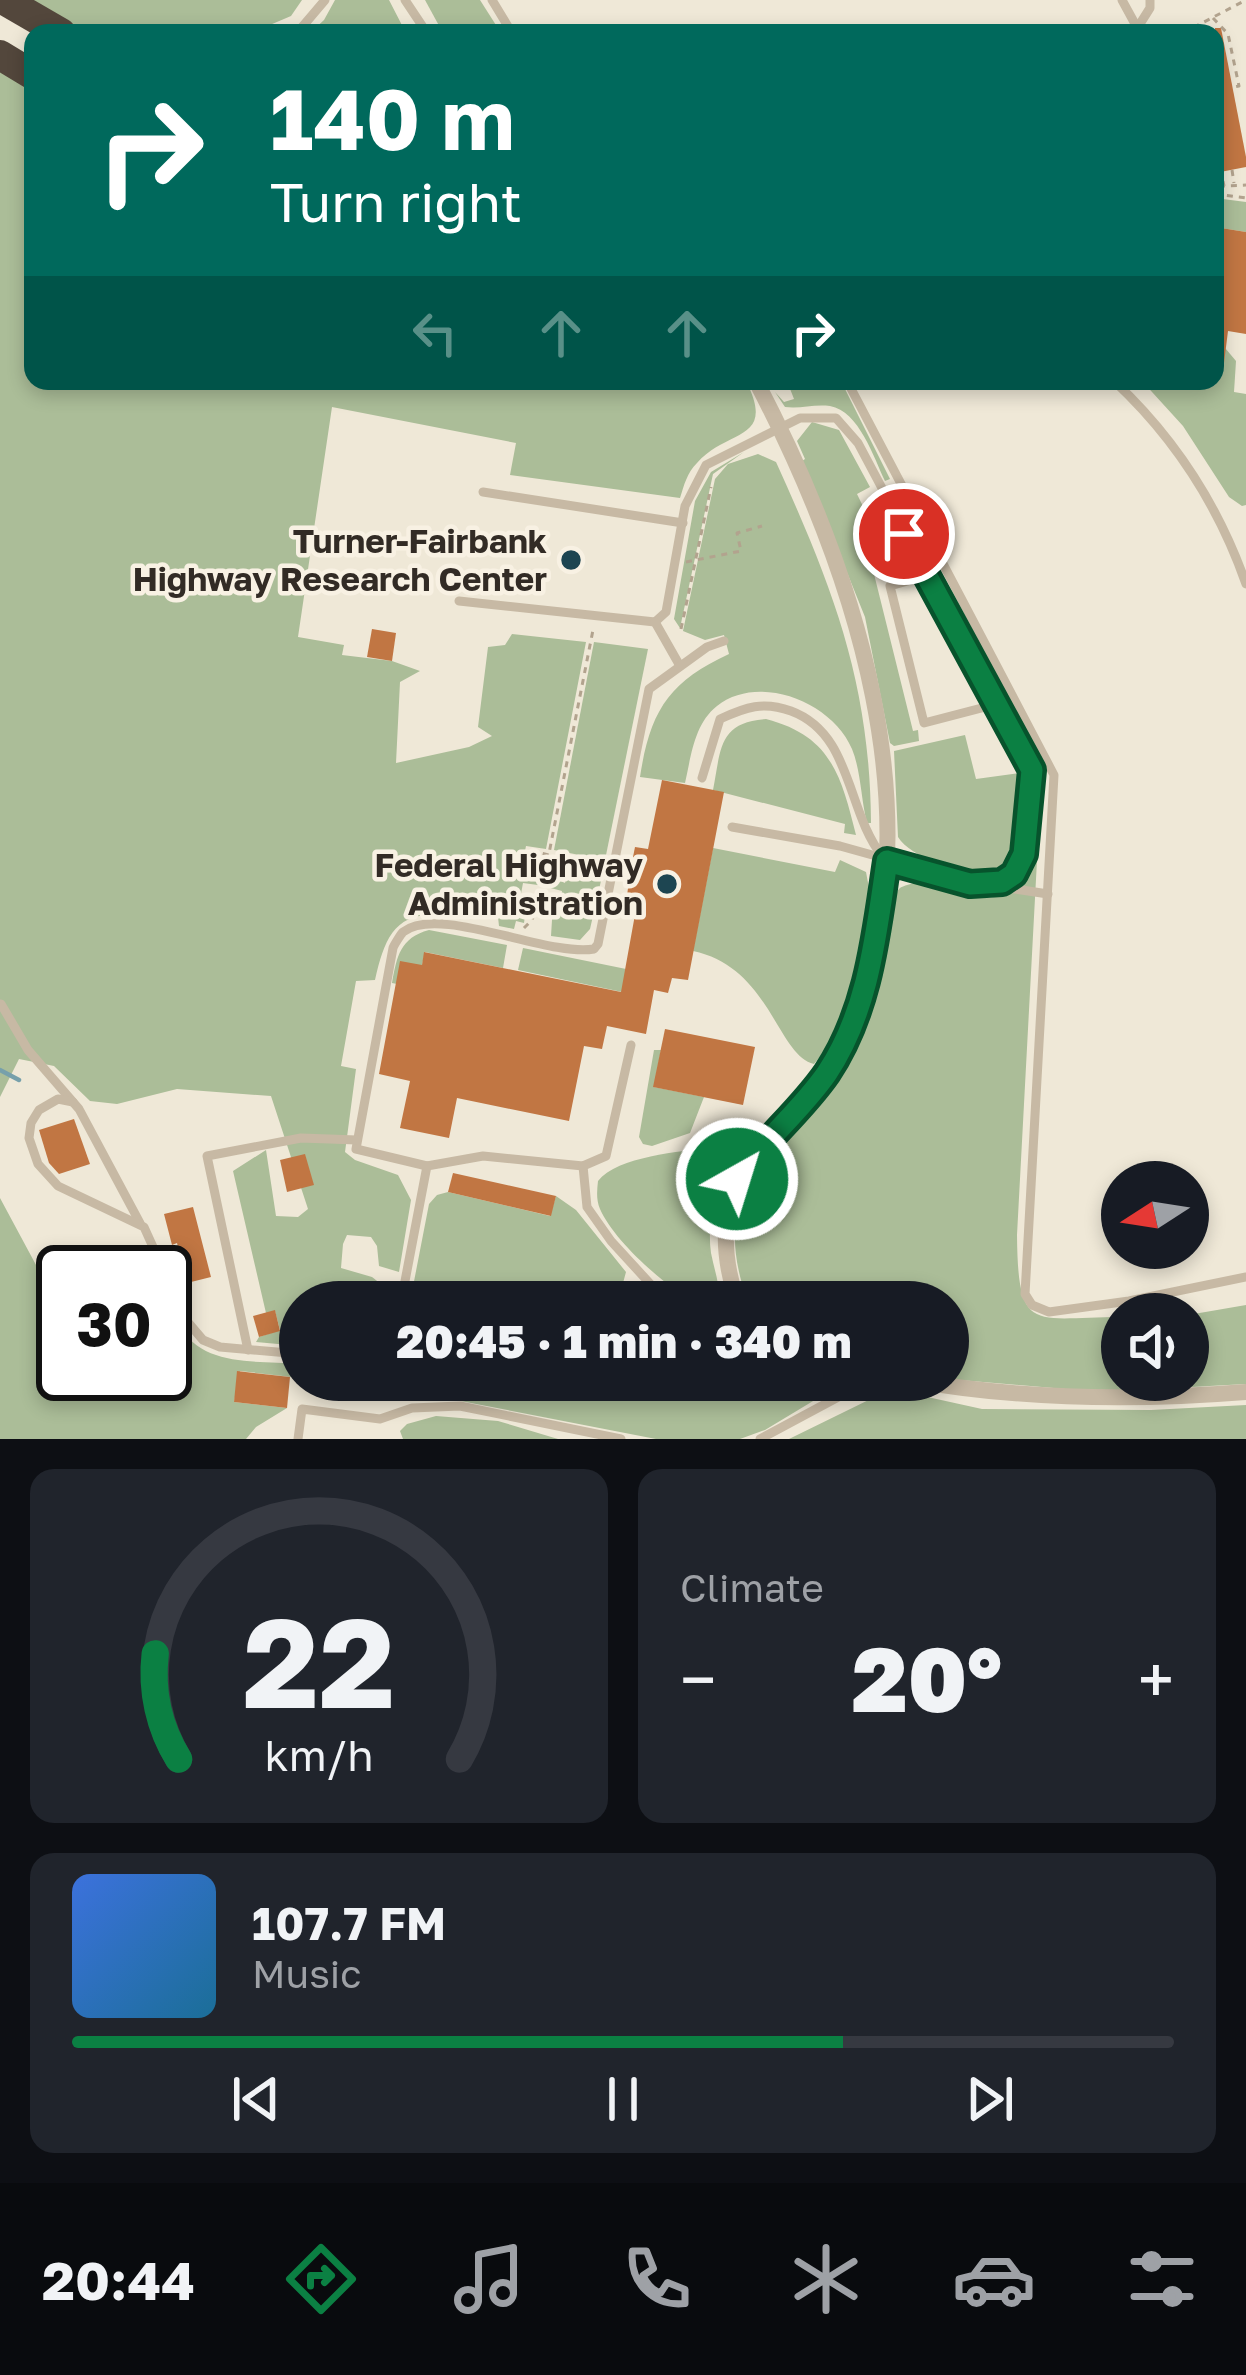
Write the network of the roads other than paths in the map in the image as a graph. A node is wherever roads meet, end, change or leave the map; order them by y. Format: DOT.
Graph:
graph roads {
  1 [pos="325,0"];
  2 [pos="6,1"];
  3 [pos="46,24"];
  4 [pos="305,24"];
  5 [pos="760,390"];
  6 [pos="853,390"];
  7 [pos="1123,390"];
  8 [pos="777,428"];
  9 [pos="483,492"];
  10 [pos="683,523"];
  11 [pos="1246,538"];
  12 [pos="1233,545"];
  13 [pos="926,576"];
  14 [pos="1246,584"];
  15 [pos="459,601"];
  16 [pos="655,622"];
  17 [pos="724,641"];
  18 [pos="680,666"];
  19 [pos="997,704"];
  20 [pos="702,778"];
  21 [pos="732,827"];
  22 [pos="887,861"];
  23 [pos="988,885"];
  24 [pos="1048,894"];
  25 [pos="1,1004"];
  26 [pos="631,1046"];
  27 [pos="73,1102"];
  28 [pos="357,1140"];
  29 [pos="427,1166"];
  30 [pos="583,1166"];
  31 [pos="143,1227"];
  32 [pos="1246,1277"];
  33 [pos="405,1281"];
  34 [pos="649,1281"];
  35 [pos="732,1281"];
  36 [pos="248,1350"];
  37 [pos="279,1352"];
  38 [pos="969,1390"];
  39 [pos="1246,1393"];
  40 [pos="831,1401"];
  41 [pos="298,1439"];
  42 [pos="621,1439"];
  43 [pos="760,1439"];
  1 -- 4 [label="lane"];
  2 -- 3 [label="highway"];
  5 -- 8 [label="street"];
  6 -- 24 [label="lane"];
  7 -- 12 [label="lane"];
  8 -- 10 [label="lane"];
  8 -- 13 [label="lane"];
  8 -- 22 [label="street"];
  9 -- 10 [label="lane"];
  10 -- 16 [label="lane"];
  11 -- 12 [label="lane"];
  12 -- 14 [label="lane"];
  13 -- 19 [label="lane"];
  13 -- 19 [label="lane"];
  15 -- 16 [label="lane"];
  16 -- 18 [label="lane"];
  17 -- 18 [label="lane"];
  18 -- 28 [label="lane"];
  19 -- 23 [label="lane"];
  20 -- 22 [label="lane"];
  21 -- 22 [label="lane"];
  22 -- 23 [label="lane"];
  22 -- 35 [label="street"];
  23 -- 24 [label="lane"];
  24 -- 32 [label="lane"];
  25 -- 27 [label="lane"];
  26 -- 30 [label="lane"];
  27 -- 31 [label="lane"];
  27 -- 31 [label="lane"];
  28 -- 29 [label="lane"];
  28 -- 36 [label="lane"];
  29 -- 30 [label="lane"];
  29 -- 33 [label="lane"];
  30 -- 34 [label="lane"];
  31 -- 36 [label="lane"];
  36 -- 37 [label="lane"];
  38 -- 39 [label="street"];
  40 -- 43 [label="lane"];
  41 -- 42 [label="lane"];
}
